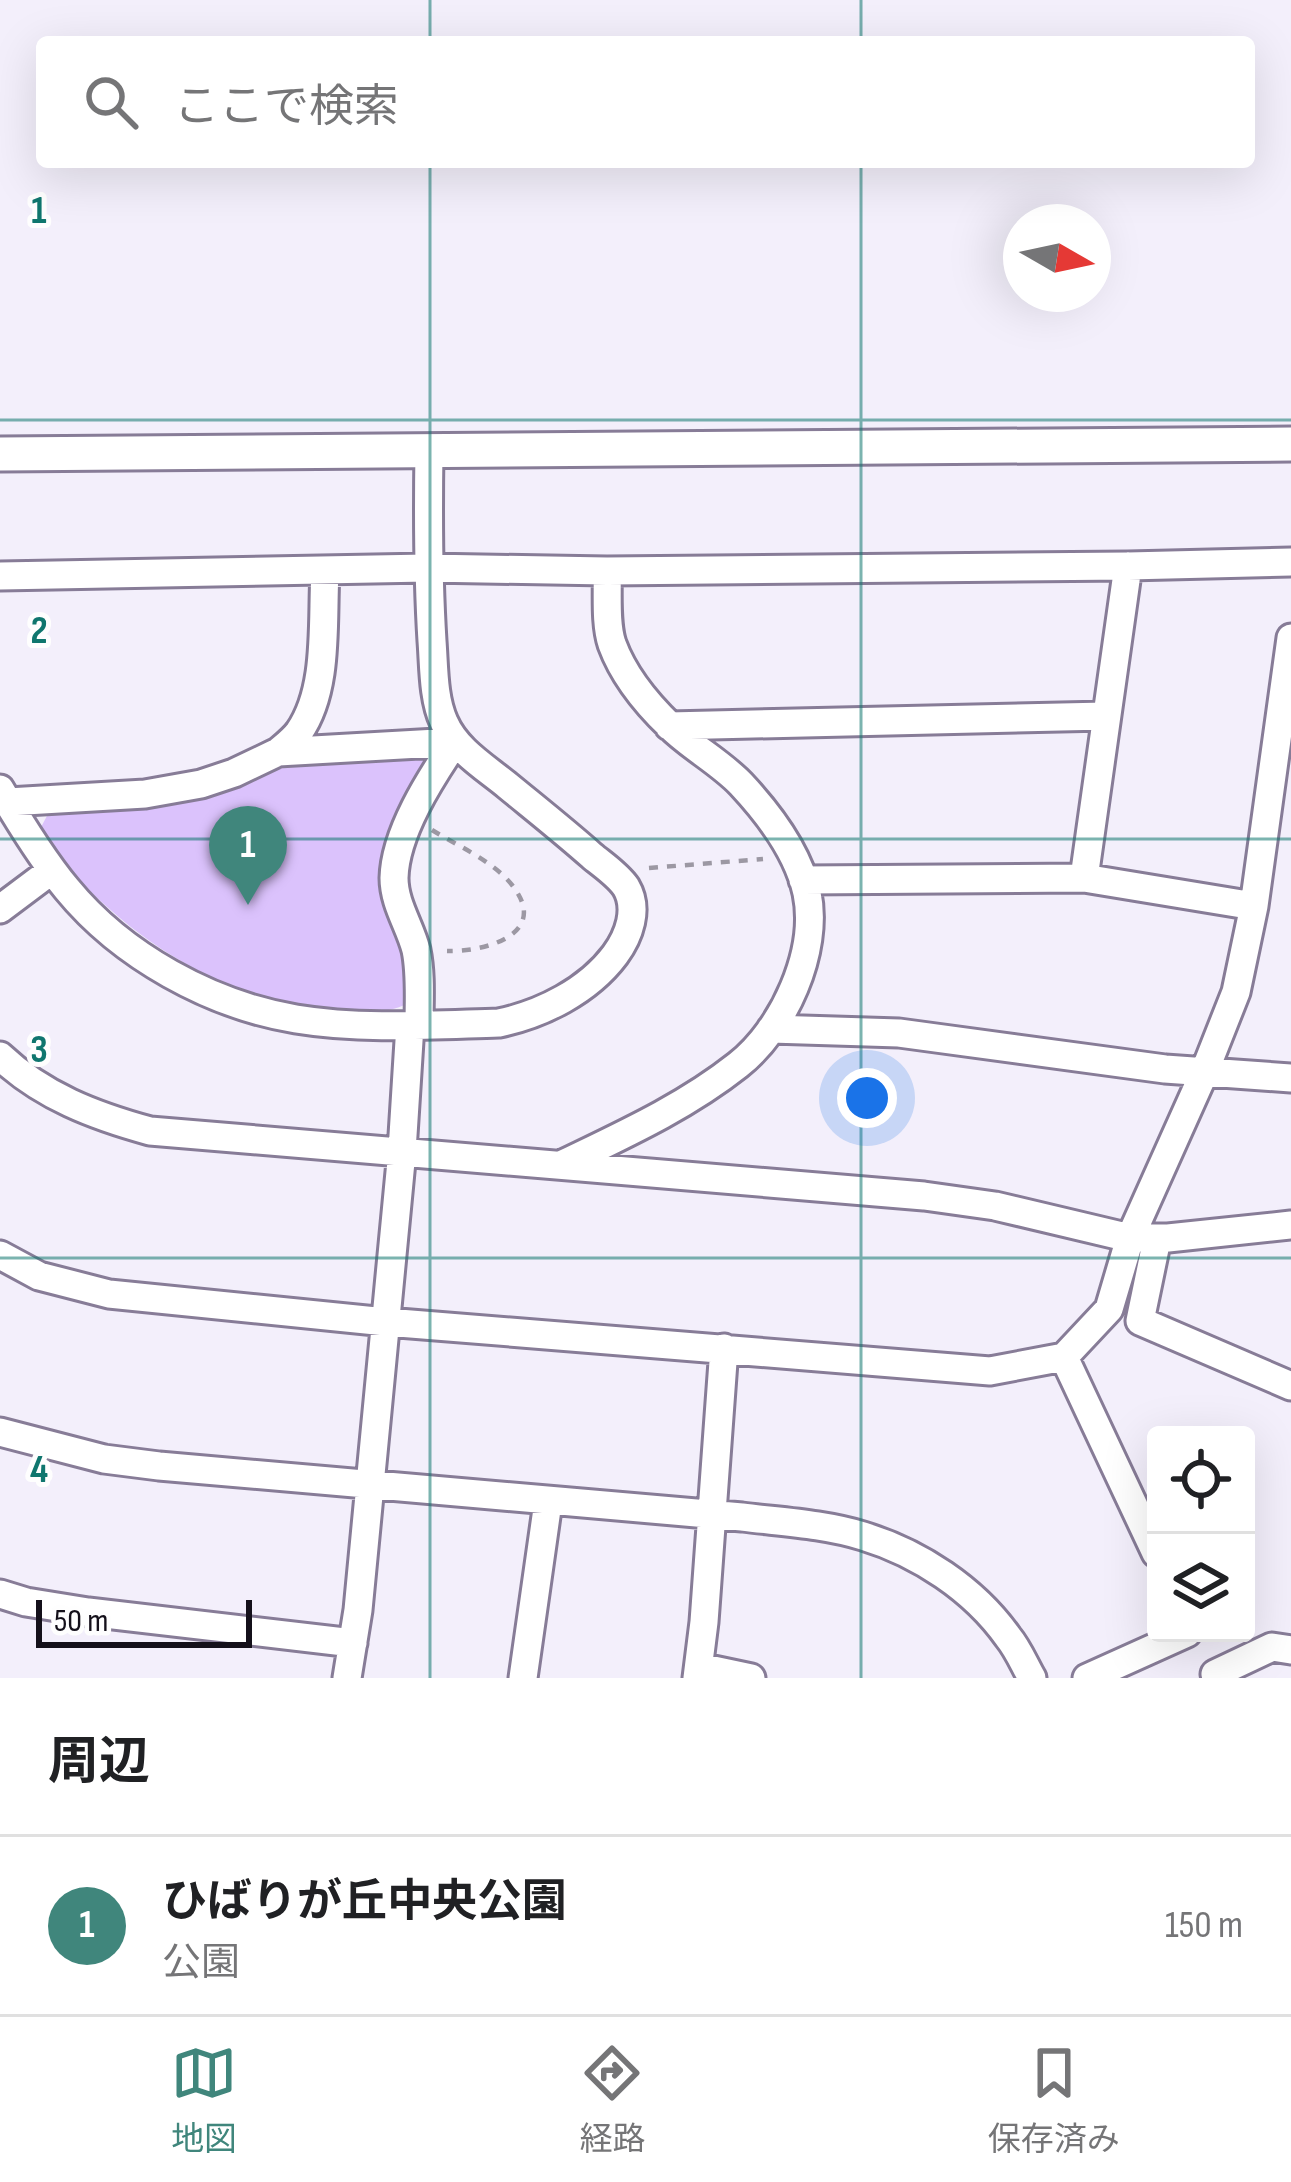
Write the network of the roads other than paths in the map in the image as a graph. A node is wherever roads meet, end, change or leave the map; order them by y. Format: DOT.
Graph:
graph roads {
  1 [pos="1291,444"];
  2 [pos="429,449"];
  3 [pos="0,454"];
  4 [pos="1291,562"];
  5 [pos="1127,566"];
  6 [pos="428,568"];
  7 [pos="607,571"];
  8 [pos="325,572"];
  9 [pos="0,576"];
  10 [pos="1291,638"];
  11 [pos="1106,716"];
  12 [pos="669,726"];
  13 [pos="454,742"];
  14 [pos="278,752"];
  15 [pos="4,795"];
  16 [pos="798,868"];
  17 [pos="52,870"];
  18 [pos="1084,878"];
  19 [pos="1254,906"];
  20 [pos="0,909"];
  21 [pos="415,1025"];
  22 [pos="771,1028"];
  23 [pos="0,1056"];
  24 [pos="1204,1073"];
  25 [pos="1291,1078"];
  26 [pos="403,1151"];
  27 [pos="562,1164"];
  28 [pos="1291,1225"];
  29 [pos="1144,1238"];
  30 [pos="0,1256"];
  31 [pos="386,1322"];
  32 [pos="724,1348"];
  33 [pos="1064,1358"];
  34 [pos="1291,1386"];
  35 [pos="0,1432"];
  36 [pos="370,1486"];
  37 [pos="548,1502"];
  38 [pos="712,1516"];
  39 [pos="1147,1534"];
  40 [pos="0,1594"];
  41 [pos="353,1642"];
  42 [pos="1170,1642"];
  43 [pos="1196,1642"];
  44 [pos="1291,1650"];
  45 [pos="698,1672"];
  46 [pos="1216,1676"];
  47 [pos="347,1678"];
  48 [pos="524,1678"];
  49 [pos="751,1678"];
  50 [pos="1032,1678"];
  51 [pos="1087,1678"];
  1 -- 2 [label="street"];
  2 -- 3 [label="street"];
  2 -- 6 [label="street"];
  4 -- 5 [label="street"];
  5 -- 7 [label="street"];
  5 -- 11 [label="street"];
  6 -- 7 [label="street"];
  6 -- 8 [label="street"];
  6 -- 13 [label="street"];
  7 -- 12 [label="street"];
  8 -- 9 [label="street"];
  8 -- 14 [label="street"];
  10 -- 19 [label="street"];
  11 -- 12 [label="street"];
  11 -- 18 [label="street"];
  12 -- 16 [label="street"];
  13 -- 14 [label="street"];
  13 -- 21 [label="street"];
  13 -- 21 [label="street"];
  14 -- 15 [label="street"];
  15 -- 17 [label="street"];
  16 -- 18 [label="street"];
  16 -- 22 [label="street"];
  17 -- 20 [label="street"];
  17 -- 21 [label="street"];
  18 -- 19 [label="street"];
  19 -- 24 [label="street"];
  21 -- 26 [label="street"];
  22 -- 24 [label="street"];
  22 -- 27 [label="street"];
  23 -- 26 [label="street"];
  24 -- 25 [label="street"];
  24 -- 29 [label="street"];
  26 -- 27 [label="street"];
  26 -- 31 [label="street"];
  27 -- 29 [label="street"];
  28 -- 29 [label="street"];
  29 -- 33 [label="street"];
  29 -- 34 [label="street"];
  30 -- 31 [label="street"];
  31 -- 32 [label="street"];
  31 -- 36 [label="street"];
  32 -- 33 [label="street"];
  32 -- 38 [label="street"];
  33 -- 39 [label="street"];
  35 -- 36 [label="street"];
  36 -- 37 [label="street"];
  36 -- 41 [label="street"];
  37 -- 38 [label="street"];
  37 -- 48 [label="street"];
  38 -- 45 [label="street"];
  38 -- 50 [label="street"];
  40 -- 41 [label="street"];
  41 -- 47 [label="street"];
  42 -- 51 [label="street"];
  43 -- 46 [label="street"];
  44 -- 46 [label="street"];
  45 -- 49 [label="street"];
}
